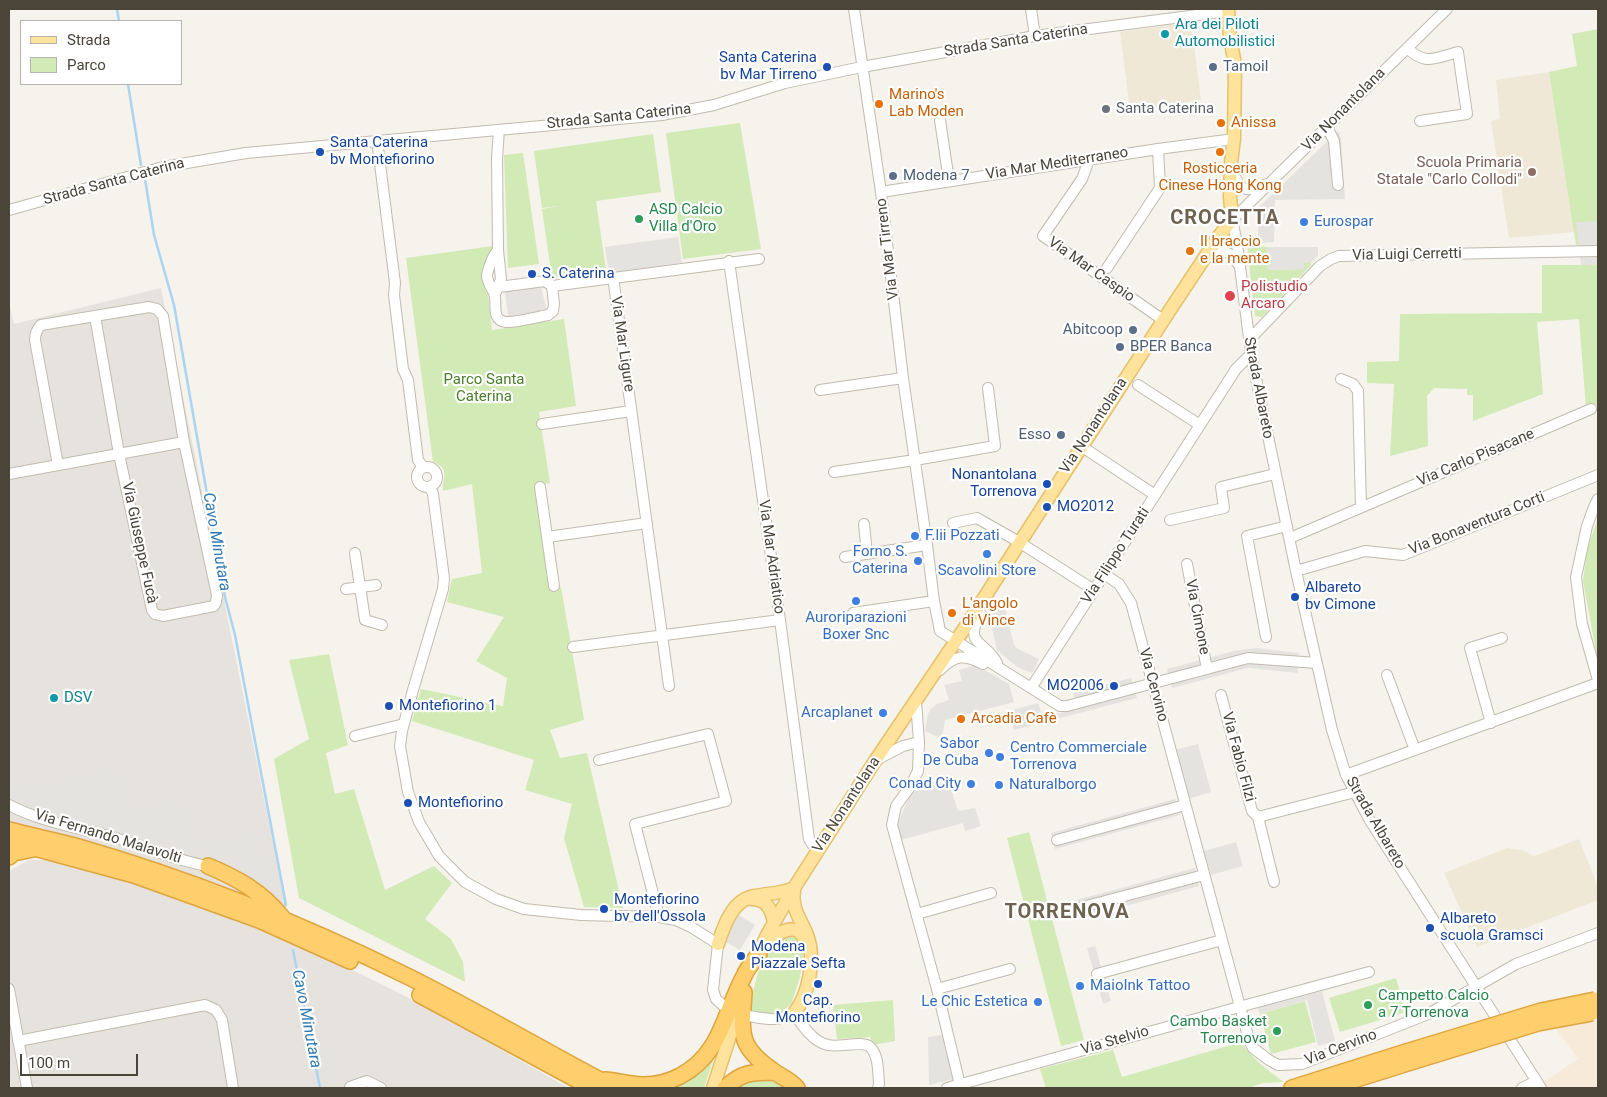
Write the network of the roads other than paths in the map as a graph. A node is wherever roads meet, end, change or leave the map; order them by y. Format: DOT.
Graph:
graph roads {
  1 [pos="854,9"];
  2 [pos="1031,9"];
  3 [pos="1231,9"];
  4 [pos="1447,9"];
  5 [pos="1209,10"];
  6 [pos="1035,36"];
  7 [pos="1407,48"];
  8 [pos="862,67"];
  9 [pos="940,120"];
  10 [pos="1420,121"];
  11 [pos="1327,127"];
  12 [pos="499,130"];
  13 [pos="1234,139"];
  14 [pos="377,140"];
  15 [pos="1158,149"];
  16 [pos="1089,160"];
  17 [pos="1231,162"];
  18 [pos="949,181"];
  19 [pos="1270,182"];
  20 [pos="1338,185"];
  21 [pos="881,192"];
  22 [pos="9,210"];
  23 [pos="1232,220"];
  24 [pos="1598,252"];
  25 [pos="759,259"];
  26 [pos="729,261"];
  27 [pos="1202,261"];
  28 [pos="1239,266"];
  29 [pos="1107,268"];
  30 [pos="613,277"];
  31 [pos="552,286"];
  32 [pos="497,291"];
  33 [pos="95,316"];
  34 [pos="1163,320"];
  35 [pos="1249,340"];
  36 [pos="1251,354"];
  37 [pos="903,378"];
  38 [pos="1341,379"];
  39 [pos="1138,385"];
  40 [pos="988,388"];
  41 [pos="820,390"];
  42 [pos="1591,409"];
  43 [pos="631,411"];
  44 [pos="542,424"];
  45 [pos="1200,425"];
  46 [pos="184,442"];
  47 [pos="1081,446"];
  48 [pos="119,454"];
  49 [pos="915,460"];
  50 [pos="58,465"];
  51 [pos="834,472"];
  52 [pos="9,474"];
  53 [pos="1275,474"];
  54 [pos="1598,475"];
  55 [pos="540,487"];
  56 [pos="1155,495"];
  57 [pos="1598,499"];
  58 [pos="1361,507"];
  59 [pos="1170,520"];
  60 [pos="647,523"];
  61 [pos="953,523"];
  62 [pos="864,524"];
  63 [pos="1287,526"];
  64 [pos="547,537"];
  65 [pos="1290,538"];
  66 [pos="1019,542"];
  67 [pos="927,545"];
  68 [pos="356,553"];
  69 [pos="867,554"];
  70 [pos="845,557"];
  71 [pos="1186,564"];
  72 [pos="1296,571"];
  73 [pos="1104,574"];
  74 [pos="376,585"];
  75 [pos="554,586"];
  76 [pos="360,587"];
  77 [pos="346,589"];
  78 [pos="1094,590"];
  79 [pos="984,597"];
  80 [pos="934,601"];
  81 [pos="853,613"];
  82 [pos="780,620"];
  83 [pos="382,624"];
  84 [pos="662,636"];
  85 [pos="1266,637"];
  86 [pos="1502,638"];
  87 [pos="956,641"];
  88 [pos="573,647"];
  89 [pos="1317,663"];
  90 [pos="998,667"];
  91 [pos="1207,669"];
  92 [pos="1387,675"];
  93 [pos="930,679"];
  94 [pos="1598,682"];
  95 [pos="1152,683"];
  96 [pos="669,686"];
  97 [pos="1031,688"];
  98 [pos="1221,695"];
  99 [pos="916,701"];
  100 [pos="1491,723"];
  101 [pos="404,724"];
  102 [pos="355,736"];
  103 [pos="919,742"];
  104 [pos="896,750"];
  105 [pos="1415,750"];
  106 [pos="599,760"];
  107 [pos="875,760"];
  108 [pos="918,761"];
  109 [pos="1346,775"];
  110 [pos="1355,792"];
  111 [pos="9,805"];
  112 [pos="1185,805"];
  113 [pos="1258,817"];
  114 [pos="9,830"];
  115 [pos="1057,840"];
  116 [pos="9,841"];
  117 [pos="37,848"];
  118 [pos="819,848"];
  119 [pos="9,857"];
  120 [pos="208,866"];
  121 [pos="1204,875"];
  122 [pos="1274,882"];
  123 [pos="794,888"];
  124 [pos="991,893"];
  125 [pos="744,900"];
  126 [pos="1075,909"];
  127 [pos="917,914"];
  128 [pos="659,917"];
  129 [pos="285,920"];
  130 [pos="774,922"];
  131 [pos="1598,933"];
  132 [pos="1222,940"];
  133 [pos="718,944"];
  134 [pos="809,944"];
  135 [pos="760,951"];
  136 [pos="1010,969"];
  137 [pos="1369,972"];
  138 [pos="1097,974"];
  139 [pos="1475,986"];
  140 [pos="9,988"];
  141 [pos="937,989"];
  142 [pos="744,992"];
  143 [pos="1239,1006"];
  144 [pos="1596,1006"];
  145 [pos="727,1009"];
  146 [pos="794,1013"];
  147 [pos="749,1016"];
  148 [pos="18,1041"];
  149 [pos="1408,1057"];
  150 [pos="775,1072"];
  151 [pos="595,1084"];
  152 [pos="1538,1084"];
  153 [pos="960,1085"];
  154 [pos="350,1086"];
  155 [pos="27,1088"];
  156 [pos="234,1088"];
  157 [pos="381,1088"];
  158 [pos="615,1088"];
  159 [pos="713,1088"];
  160 [pos="725,1088"];
  161 [pos="797,1088"];
  162 [pos="878,1088"];
  163 [pos="947,1088"];
  164 [pos="1292,1088"];
  165 [pos="1328,1088"];
  166 [pos="1522,1088"];
  1 -- 8 [label="street, Via Mar Tirreno"];
  2 -- 6 [label="street"];
  3 -- 5 [label="street, Strada Santa Caterina"];
  3 -- 13 [label="main road"];
  4 -- 7 [label="street, Via Nonantolana"];
  5 -- 6 [label="street, Strada Santa Caterina"];
  6 -- 8 [label="street, Strada Santa Caterina"];
  7 -- 10 [label="street"];
  7 -- 11 [label="street, Via Nonantolana"];
  8 -- 12 [label="street, Strada Santa Caterina"];
  8 -- 21 [label="street, Via Mar Tirreno"];
  9 -- 18 [label="street"];
  11 -- 19 [label="street, Via Nonantolana"];
  11 -- 20 [label="street"];
  12 -- 14 [label="street, Strada Santa Caterina"];
  12 -- 32 [label="street"];
  13 -- 15 [label="street, Via Mar Mediterraneo"];
  13 -- 17 [label="main road"];
  14 -- 22 [label="street, Strada Santa Caterina"];
  14 -- 101 [label="street"];
  15 -- 16 [label="street, Via Mar Mediterraneo"];
  15 -- 29 [label="street"];
  16 -- 18 [label="street, Via Mar Mediterraneo"];
  16 -- 34 [label="street, Via Mar Caspio"];
  17 -- 19 [label="street"];
  17 -- 23 [label="main road"];
  18 -- 21 [label="street, Via Mar Mediterraneo"];
  19 -- 23 [label="street, Via Nonantolana"];
  21 -- 37 [label="street, Via Mar Tirreno"];
  23 -- 27 [label="main road, Via Nonantolana"];
  23 -- 28 [label="street, Strada Albareto"];
  24 -- 35 [label="street, Via Luigi Cerretti"];
  25 -- 26 [label="street"];
  26 -- 30 [label="street"];
  26 -- 82 [label="street, Via Mar Adriatico"];
  27 -- 28 [label="street"];
  27 -- 34 [label="main road, Via Nonantolana"];
  28 -- 35 [label="street, Strada Albareto"];
  30 -- 31 [label="street"];
  30 -- 43 [label="street, Via Mar Ligure"];
  31 -- 32 [label="street"];
  31 -- 32 [label="street"];
  33 -- 46 [label="street, Via Giuseppe Fucà"];
  33 -- 48 [label="street, Via Giuseppe Fucà"];
  33 -- 50 [label="street, Via Giuseppe Fucà"];
  34 -- 47 [label="main road, Via Nonantolana"];
  35 -- 36 [label="street, Strada Albareto"];
  36 -- 45 [label="street, Via Filippo Turati"];
  36 -- 53 [label="street, Strada Albareto"];
  37 -- 41 [label="street"];
  37 -- 49 [label="street, Via Mar Tirreno"];
  38 -- 58 [label="street"];
  39 -- 45 [label="street"];
  40 -- 49 [label="street"];
  42 -- 58 [label="street, Via Carlo Pisacane"];
  43 -- 44 [label="street, Via Mar Ligure"];
  43 -- 60 [label="street, Via Mar Ligure"];
  45 -- 56 [label="street, Via Filippo Turati"];
  46 -- 48 [label="street"];
  46 -- 48 [label="street, Via Giuseppe Fucà"];
  47 -- 56 [label="street"];
  47 -- 66 [label="main road, Via Nonantolana"];
  48 -- 50 [label="street"];
  49 -- 51 [label="street"];
  49 -- 67 [label="street, Via Mar Tirreno"];
  50 -- 52 [label="street"];
  53 -- 59 [label="street"];
  53 -- 63 [label="street, Strada Albareto"];
  54 -- 72 [label="street, Via Bonaventura Corti"];
  55 -- 64 [label="street"];
  56 -- 73 [label="street, Via Filippo Turati"];
  57 -- 94 [label="street"];
  58 -- 65 [label="street, Via Carlo Pisacane"];
  60 -- 64 [label="street"];
  60 -- 84 [label="street, Via Mar Ligure"];
  61 -- 66 [label="street"];
  62 -- 69 [label="street"];
  63 -- 65 [label="street, Strada Albareto"];
  63 -- 85 [label="street"];
  64 -- 75 [label="street"];
  65 -- 72 [label="street, Strada Albareto"];
  66 -- 78 [label="street"];
  66 -- 79 [label="main road, Via Nonantolana"];
  67 -- 69 [label="street"];
  67 -- 80 [label="street, Via Mar Tirreno"];
  68 -- 76 [label="street"];
  69 -- 70 [label="street"];
  71 -- 91 [label="street, Via Cimone"];
  72 -- 89 [label="street, Strada Albareto"];
  73 -- 78 [label="street, Via Filippo Turati"];
  73 -- 95 [label="street, Via Cervino"];
  74 -- 76 [label="street"];
  76 -- 77 [label="street"];
  76 -- 83 [label="street"];
  78 -- 97 [label="street, Via Filippo Turati"];
  79 -- 87 [label="main road, Via Nonantolana"];
  79 -- 90 [label="street, Via Cimone"];
  80 -- 81 [label="street"];
  80 -- 87 [label="street, Via Mar Tirreno"];
  82 -- 84 [label="street"];
  82 -- 118 [label="street, Via Mar Adriatico"];
  84 -- 88 [label="street"];
  84 -- 96 [label="street, Via Mar Ligure"];
  86 -- 100 [label="street"];
  87 -- 90 [label="street, Via Cimone"];
  87 -- 93 [label="main road, Via Nonantolana"];
  89 -- 91 [label="street, Via Cimone"];
  89 -- 109 [label="street, Strada Albareto"];
  90 -- 93 [label="street, Via Cimone"];
  90 -- 97 [label="street, Via Cimone"];
  91 -- 95 [label="street, Via Cimone"];
  92 -- 105 [label="street"];
  93 -- 99 [label="main road, Via Nonantolana"];
  94 -- 100 [label="street"];
  95 -- 97 [label="street, Via Cimone"];
  95 -- 112 [label="street, Via Cervino"];
  98 -- 113 [label="street, Via Fabio Filzi"];
  99 -- 103 [label="street"];
  99 -- 107 [label="main road, Via Nonantolana"];
  100 -- 105 [label="street"];
  101 -- 102 [label="street"];
  101 -- 128 [label="street"];
  103 -- 104 [label="street"];
  103 -- 108 [label="street"];
  104 -- 107 [label="street"];
  104 -- 108 [label="street"];
  105 -- 109 [label="street"];
  106 -- 128 [label="street"];
  107 -- 118 [label="main road, Via Nonantolana"];
  108 -- 127 [label="street"];
  109 -- 110 [label="street, Strada Albareto"];
  110 -- 113 [label="street, Via Fabio Filzi"];
  110 -- 139 [label="street, Strada Albareto"];
  111 -- 120 [label="street, Via Fernando Malavolti"];
  112 -- 115 [label="street"];
  112 -- 121 [label="street, Via Cervino"];
  113 -- 122 [label="street, Via Fabio Filzi"];
  114 -- 129 [label="highway"];
  116 -- 117 [label="highway"];
  117 -- 119 [label="highway"];
  117 -- 151 [label="highway"];
  118 -- 123 [label="main road, Via Nonantolana"];
  120 -- 129 [label="highway"];
  121 -- 126 [label="street"];
  121 -- 132 [label="street, Via Cervino"];
  123 -- 125 [label="main road"];
  123 -- 130 [label="main road, Via Nonantolana"];
  123 -- 134 [label="main road"];
  124 -- 127 [label="street"];
  125 -- 130 [label="main road"];
  125 -- 133 [label="main road"];
  127 -- 141 [label="street"];
  128 -- 133 [label="street"];
  129 -- 151 [label="highway"];
  130 -- 135 [label="main road, Via Nonantolana"];
  131 -- 139 [label="street, Via Cervino"];
  132 -- 138 [label="street"];
  132 -- 143 [label="street, Via Cervino"];
  133 -- 145 [label="street"];
  134 -- 135 [label="main road"];
  134 -- 146 [label="main road"];
  135 -- 142 [label="main road, Via Nonantolana"];
  135 -- 151 [label="highway"];
  136 -- 141 [label="street"];
  137 -- 143 [label="street, Via Stelvio"];
  139 -- 143 [label="street, Via Cervino"];
  139 -- 152 [label="street, Strada Albareto"];
  140 -- 148 [label="street"];
  141 -- 153 [label="street"];
  142 -- 150 [label="highway"];
  142 -- 159 [label="main road, Via Nonantolana"];
  143 -- 153 [label="street, Via Stelvio"];
  144 -- 149 [label="highway, bridge"];
  146 -- 147 [label="street"];
  146 -- 162 [label="street"];
  148 -- 155 [label="street"];
  148 -- 156 [label="street"];
  149 -- 164 [label="highway"];
  149 -- 165 [label="highway"];
  150 -- 160 [label="highway"];
  150 -- 161 [label="highway"];
  151 -- 158 [label="highway"];
  152 -- 166 [label="street"];
  153 -- 163 [label="street, Via Stelvio"];
  154 -- 157 [label="street"];
}
